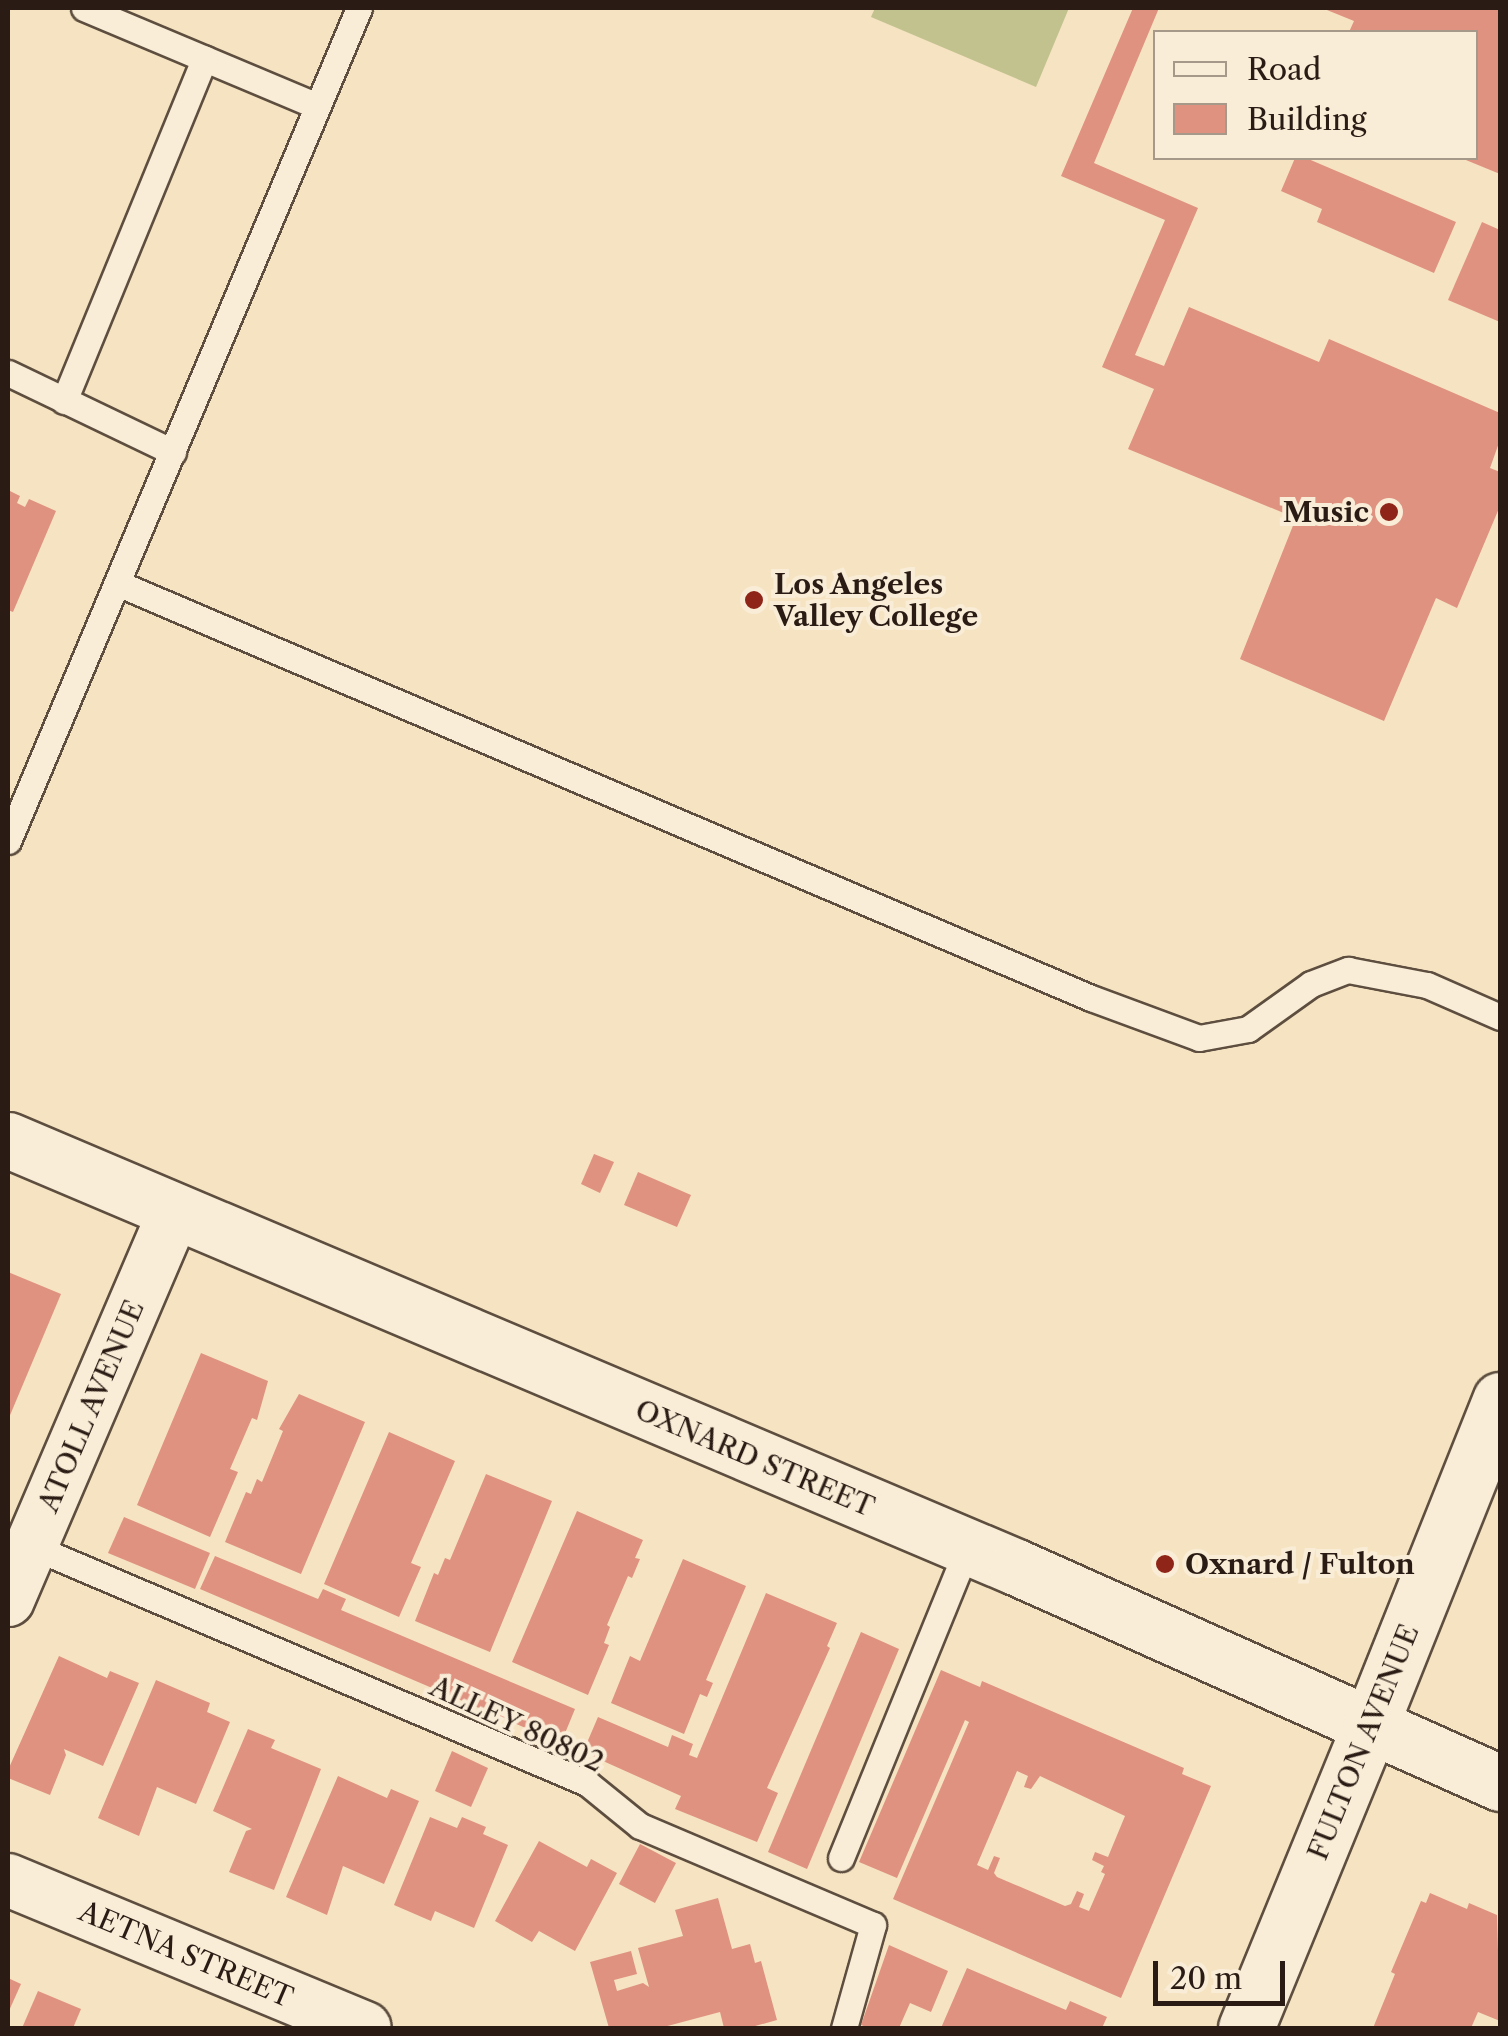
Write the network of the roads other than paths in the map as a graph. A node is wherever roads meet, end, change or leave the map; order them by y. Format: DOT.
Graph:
graph roads {
  1 [pos="84,8"];
  2 [pos="359,8"];
  3 [pos="204,58"];
  4 [pos="317,106"];
  5 [pos="8,373"];
  6 [pos="64,401"];
  7 [pos="174,452"];
  8 [pos="118,584"];
  9 [pos="8,842"];
  10 [pos="1500,1016"];
  11 [pos="8,1140"];
  12 [pos="174,1212"];
  13 [pos="1500,1400"];
  14 [pos="19,1541"];
  15 [pos="968,1547"];
  16 [pos="8,1600"];
  17 [pos="1370,1723"];
  18 [pos="1500,1783"];
  19 [pos="842,1858"];
  20 [pos="8,1880"];
  21 [pos="365,2028"];
  22 [pos="844,2028"];
  23 [pos="1246,2028"];
  1 -- 3 [label="lane"];
  2 -- 4 [label="lane"];
  3 -- 4 [label="lane"];
  3 -- 6 [label="lane"];
  4 -- 7 [label="lane"];
  5 -- 6 [label="lane"];
  6 -- 7 [label="lane"];
  7 -- 8 [label="lane"];
  8 -- 9 [label="lane"];
  8 -- 10 [label="lane"];
  11 -- 12 [label="main road, OXNARD STREET"];
  12 -- 14 [label="street, ATOLL AVENUE"];
  12 -- 15 [label="main road, OXNARD STREET"];
  13 -- 17 [label="main road, FULTON AVENUE"];
  14 -- 16 [label="street, ATOLL AVENUE"];
  14 -- 22 [label="lane, ALLEY 80802"];
  15 -- 17 [label="main road, OXNARD STREET"];
  15 -- 19 [label="lane"];
  17 -- 18 [label="main road, OXNARD STREET"];
  17 -- 23 [label="main road, FULTON AVENUE"];
  20 -- 21 [label="street, AETNA STREET"];
}
